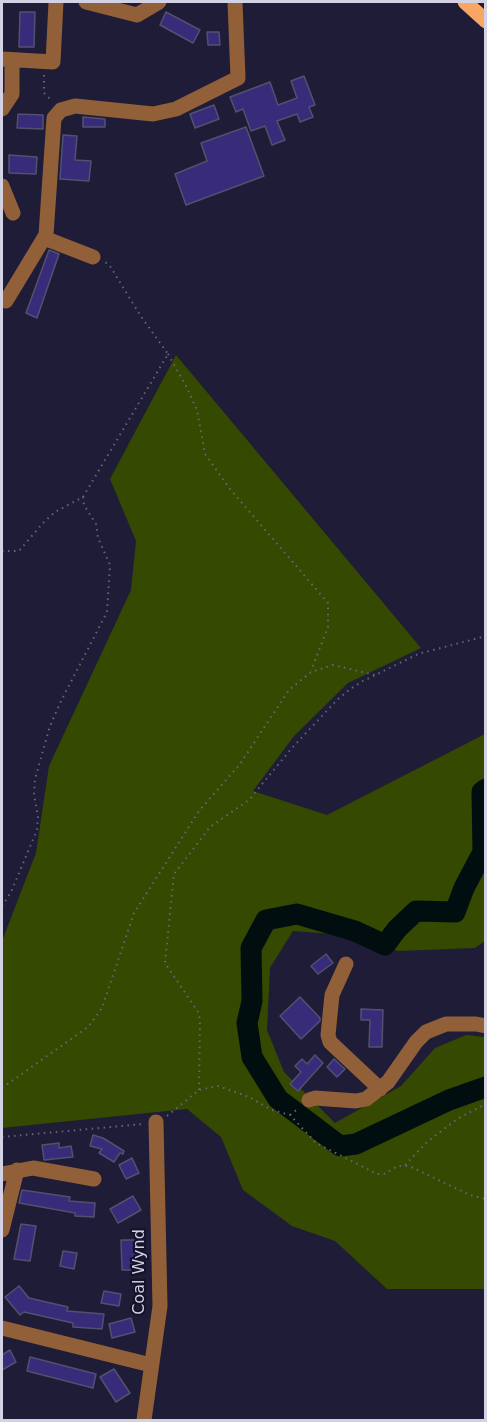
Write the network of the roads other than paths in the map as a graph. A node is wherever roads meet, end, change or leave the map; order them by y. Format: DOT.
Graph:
graph roads {
  1 [pos="56,2"];
  2 [pos="86,2"];
  3 [pos="159,2"];
  4 [pos="235,2"];
  5 [pos="465,2"];
  6 [pos="486,21"];
  7 [pos="7,60"];
  8 [pos="2,109"];
  9 [pos="2,186"];
  10 [pos="13,213"];
  11 [pos="44,238"];
  12 [pos="93,257"];
  13 [pos="6,301"];
  14 [pos="346,964"];
  15 [pos="486,1026"];
  16 [pos="380,1089"];
  17 [pos="309,1100"];
  18 [pos="156,1122"];
  19 [pos="9,1172"];
  20 [pos="94,1179"];
  21 [pos="2,1230"];
  22 [pos="2,1328"];
  23 [pos="150,1365"];
  24 [pos="144,1420"];
  1 -- 7 [label="street"];
  2 -- 3 [label="street"];
  4 -- 11 [label="street"];
  5 -- 6 [label="main road"];
  7 -- 8 [label="street"];
  9 -- 10 [label="street"];
  11 -- 12 [label="street"];
  11 -- 13 [label="street"];
  14 -- 16 [label="street"];
  15 -- 16 [label="street"];
  16 -- 17 [label="street"];
  18 -- 23 [label="street, Coal Wynd"];
  19 -- 20 [label="street"];
  19 -- 21 [label="street"];
  22 -- 23 [label="street"];
  23 -- 24 [label="street, Coal Wynd"];
}
